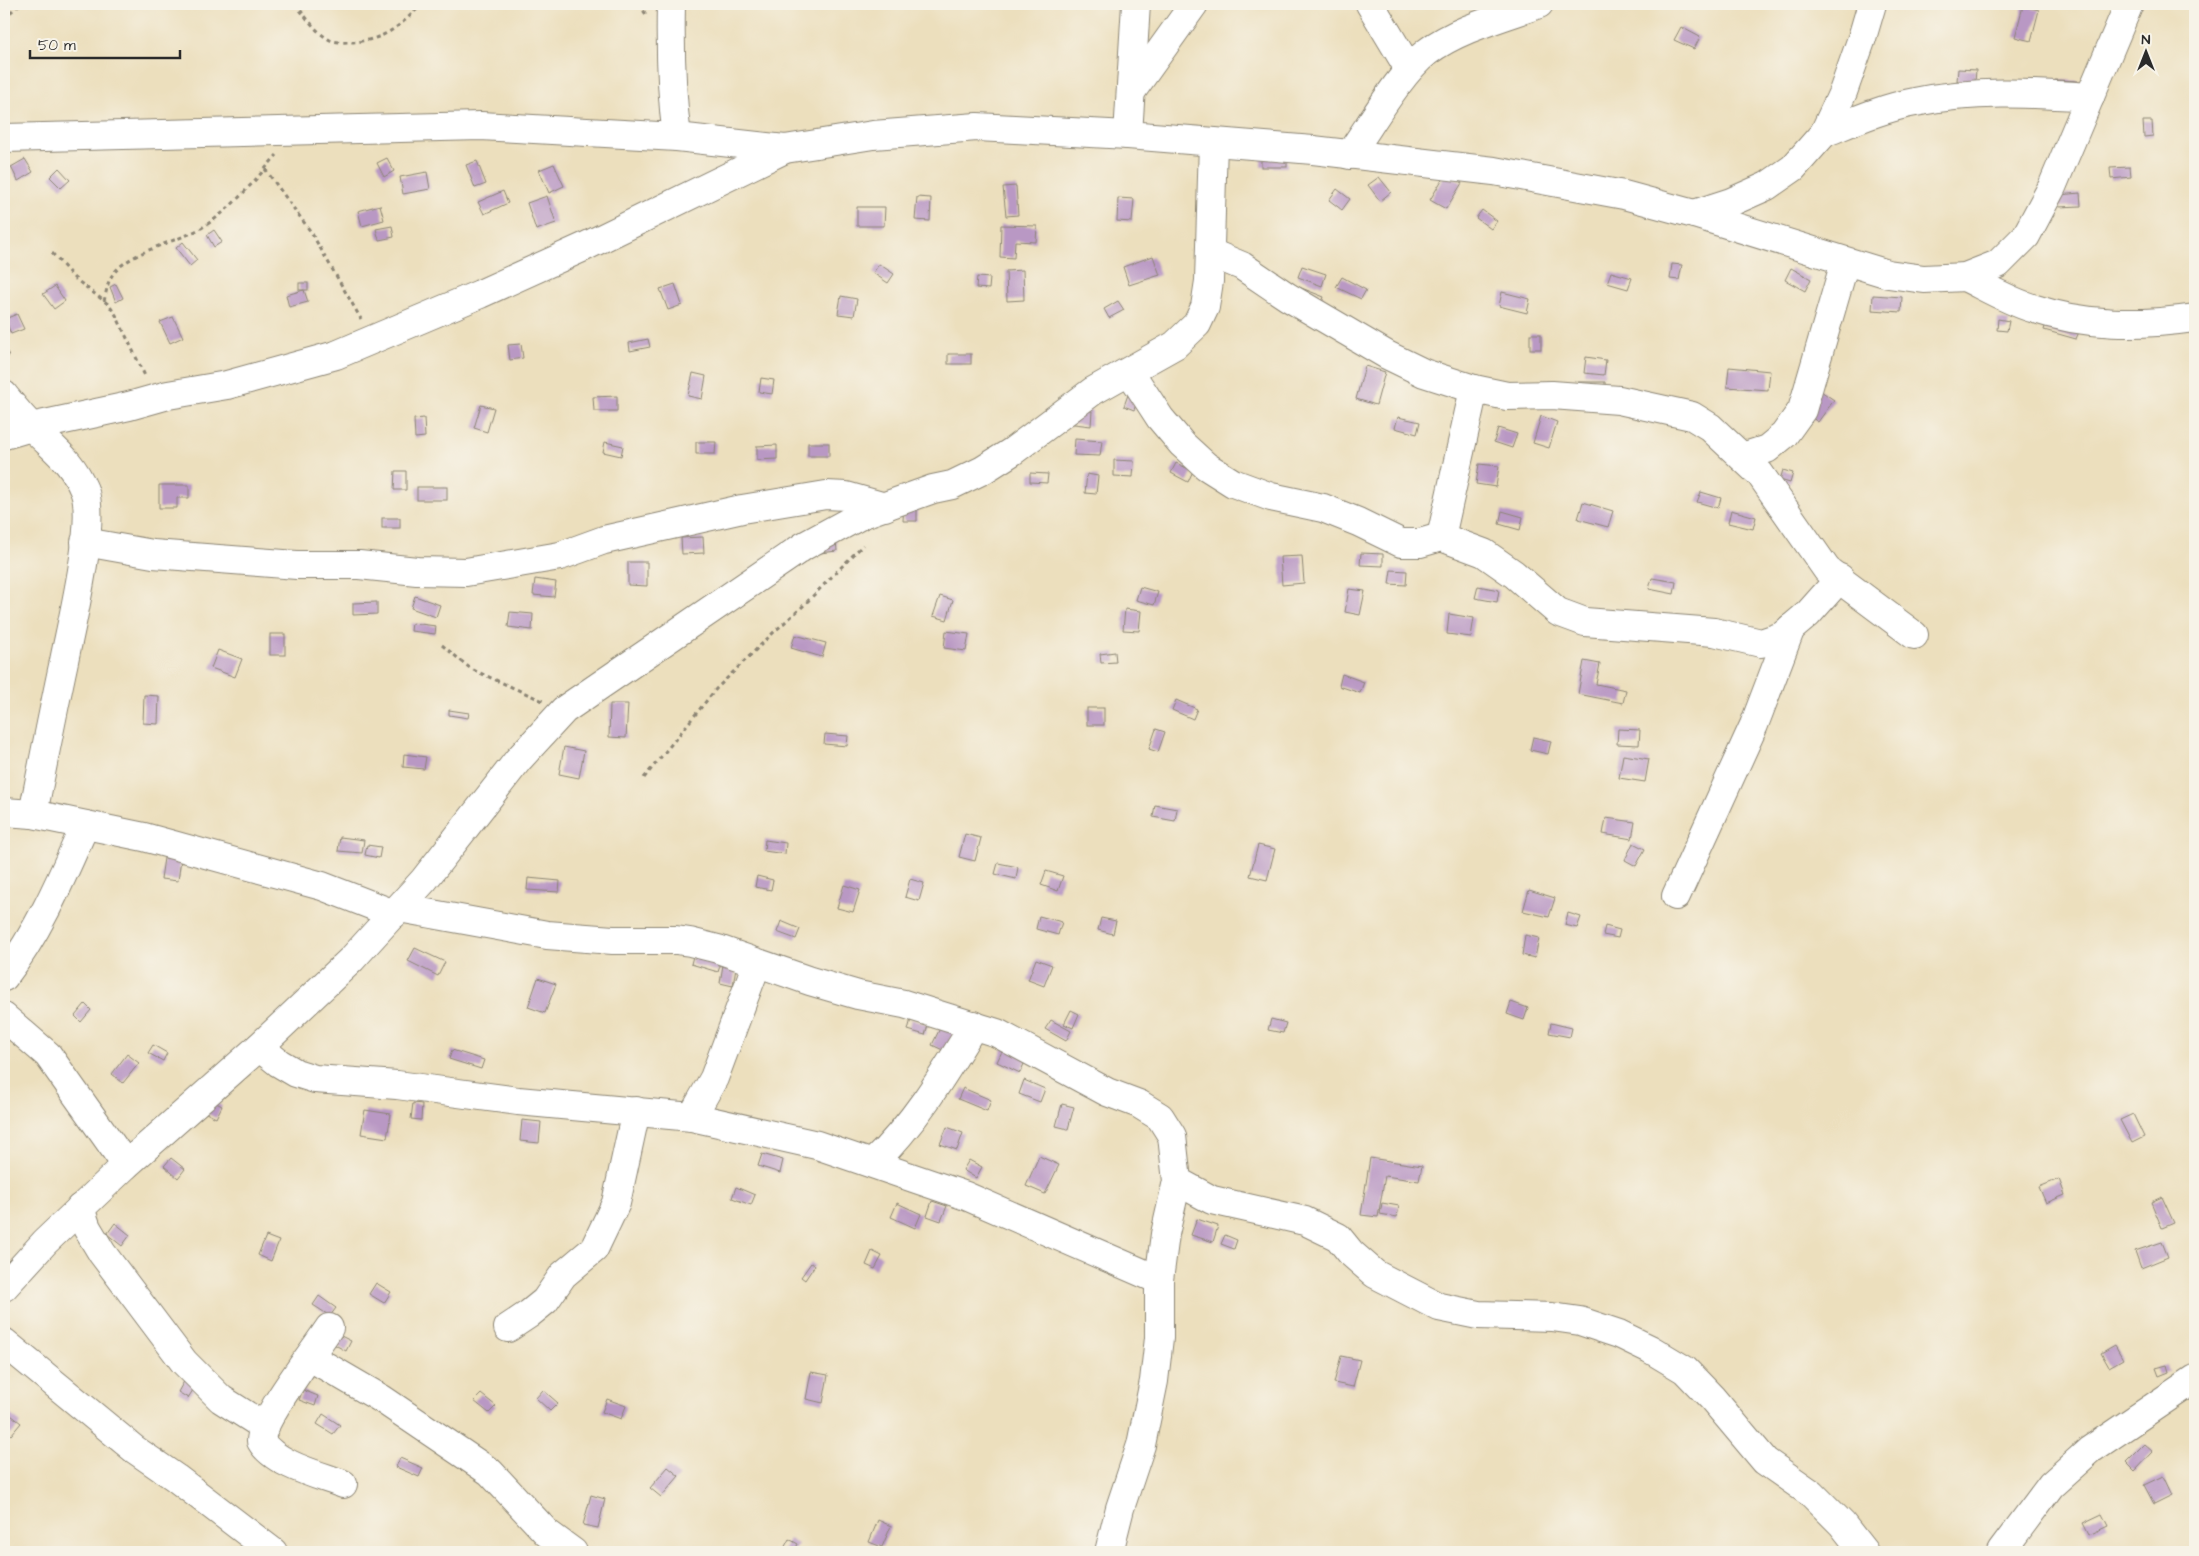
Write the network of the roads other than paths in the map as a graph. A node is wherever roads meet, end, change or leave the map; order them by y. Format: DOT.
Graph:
graph roads {
  1 [pos="671,4"];
  2 [pos="1136,4"];
  3 [pos="1194,4"];
  4 [pos="1370,4"];
  5 [pos="1539,4"];
  6 [pos="1872,4"];
  7 [pos="2128,4"];
  8 [pos="1409,69"];
  9 [pos="1131,92"];
  10 [pos="2090,97"];
  11 [pos="1824,133"];
  12 [pos="1128,135"];
  13 [pos="677,137"];
  14 [pos="4,138"];
  15 [pos="1213,142"];
  16 [pos="785,149"];
  17 [pos="1350,155"];
  18 [pos="1694,214"];
  19 [pos="1211,253"];
  20 [pos="1845,262"];
  21 [pos="1966,277"];
  22 [pos="2195,318"];
  23 [pos="1130,372"];
  24 [pos="1474,389"];
  25 [pos="4,395"];
  26 [pos="31,427"];
  27 [pos="4,435"];
  28 [pos="1742,458"];
  29 [pos="885,507"];
  30 [pos="1441,537"];
  31 [pos="85,542"];
  32 [pos="1840,578"];
  33 [pos="1791,628"];
  34 [pos="1914,635"];
  35 [pos="4,812"];
  36 [pos="33,814"];
  37 [pos="85,824"];
  38 [pos="1676,896"];
  39 [pos="396,911"];
  40 [pos="758,963"];
  41 [pos="4,977"];
  42 [pos="4,1016"];
  43 [pos="974,1025"];
  44 [pos="259,1047"];
  45 [pos="636,1111"];
  46 [pos="692,1117"];
  47 [pos="873,1163"];
  48 [pos="126,1165"];
  49 [pos="1177,1181"];
  50 [pos="80,1208"];
  51 [pos="1159,1280"];
  52 [pos="4,1287"];
  53 [pos="330,1328"];
  54 [pos="508,1328"];
  55 [pos="4,1342"];
  56 [pos="310,1357"];
  57 [pos="2195,1379"];
  58 [pos="265,1427"];
  59 [pos="343,1484"];
  60 [pos="273,1552"];
  61 [pos="573,1552"];
  62 [pos="1109,1552"];
  63 [pos="1864,1552"];
  64 [pos="2001,1552"];
  1 -- 13 [label="street"];
  2 -- 9 [label="street"];
  3 -- 9 [label="street"];
  4 -- 8 [label="street"];
  5 -- 8 [label="street"];
  6 -- 11 [label="street"];
  7 -- 10 [label="street"];
  8 -- 17 [label="street"];
  9 -- 12 [label="street"];
  10 -- 11 [label="street"];
  10 -- 21 [label="street"];
  11 -- 18 [label="street"];
  12 -- 15 [label="street"];
  12 -- 16 [label="street"];
  13 -- 14 [label="street"];
  13 -- 16 [label="street"];
  15 -- 17 [label="street"];
  15 -- 19 [label="street"];
  16 -- 26 [label="street"];
  17 -- 18 [label="street"];
  18 -- 20 [label="street"];
  19 -- 23 [label="street"];
  19 -- 24 [label="street"];
  20 -- 21 [label="street"];
  20 -- 28 [label="street"];
  21 -- 22 [label="street"];
  23 -- 29 [label="street"];
  23 -- 30 [label="street"];
  24 -- 28 [label="street"];
  24 -- 30 [label="street"];
  25 -- 26 [label="street"];
  26 -- 27 [label="street"];
  26 -- 31 [label="street"];
  28 -- 32 [label="street"];
  29 -- 31 [label="street"];
  29 -- 39 [label="street"];
  30 -- 33 [label="street"];
  31 -- 36 [label="street"];
  32 -- 33 [label="street"];
  32 -- 34 [label="street"];
  33 -- 38 [label="street"];
  35 -- 36 [label="street"];
  36 -- 37 [label="street"];
  37 -- 39 [label="street"];
  37 -- 41 [label="street"];
  39 -- 40 [label="street"];
  39 -- 44 [label="street"];
  40 -- 43 [label="street"];
  40 -- 46 [label="street"];
  42 -- 48 [label="street"];
  43 -- 47 [label="street"];
  43 -- 49 [label="street"];
  44 -- 45 [label="street"];
  44 -- 48 [label="street"];
  45 -- 46 [label="street"];
  45 -- 54 [label="street"];
  46 -- 47 [label="street"];
  47 -- 51 [label="street"];
  48 -- 50 [label="street"];
  49 -- 51 [label="street"];
  49 -- 63 [label="street"];
  50 -- 52 [label="street"];
  50 -- 58 [label="street"];
  51 -- 62 [label="street"];
  53 -- 56 [label="street"];
  55 -- 60 [label="street"];
  56 -- 58 [label="street"];
  56 -- 61 [label="street"];
  57 -- 64 [label="street"];
  58 -- 59 [label="street"];
}
